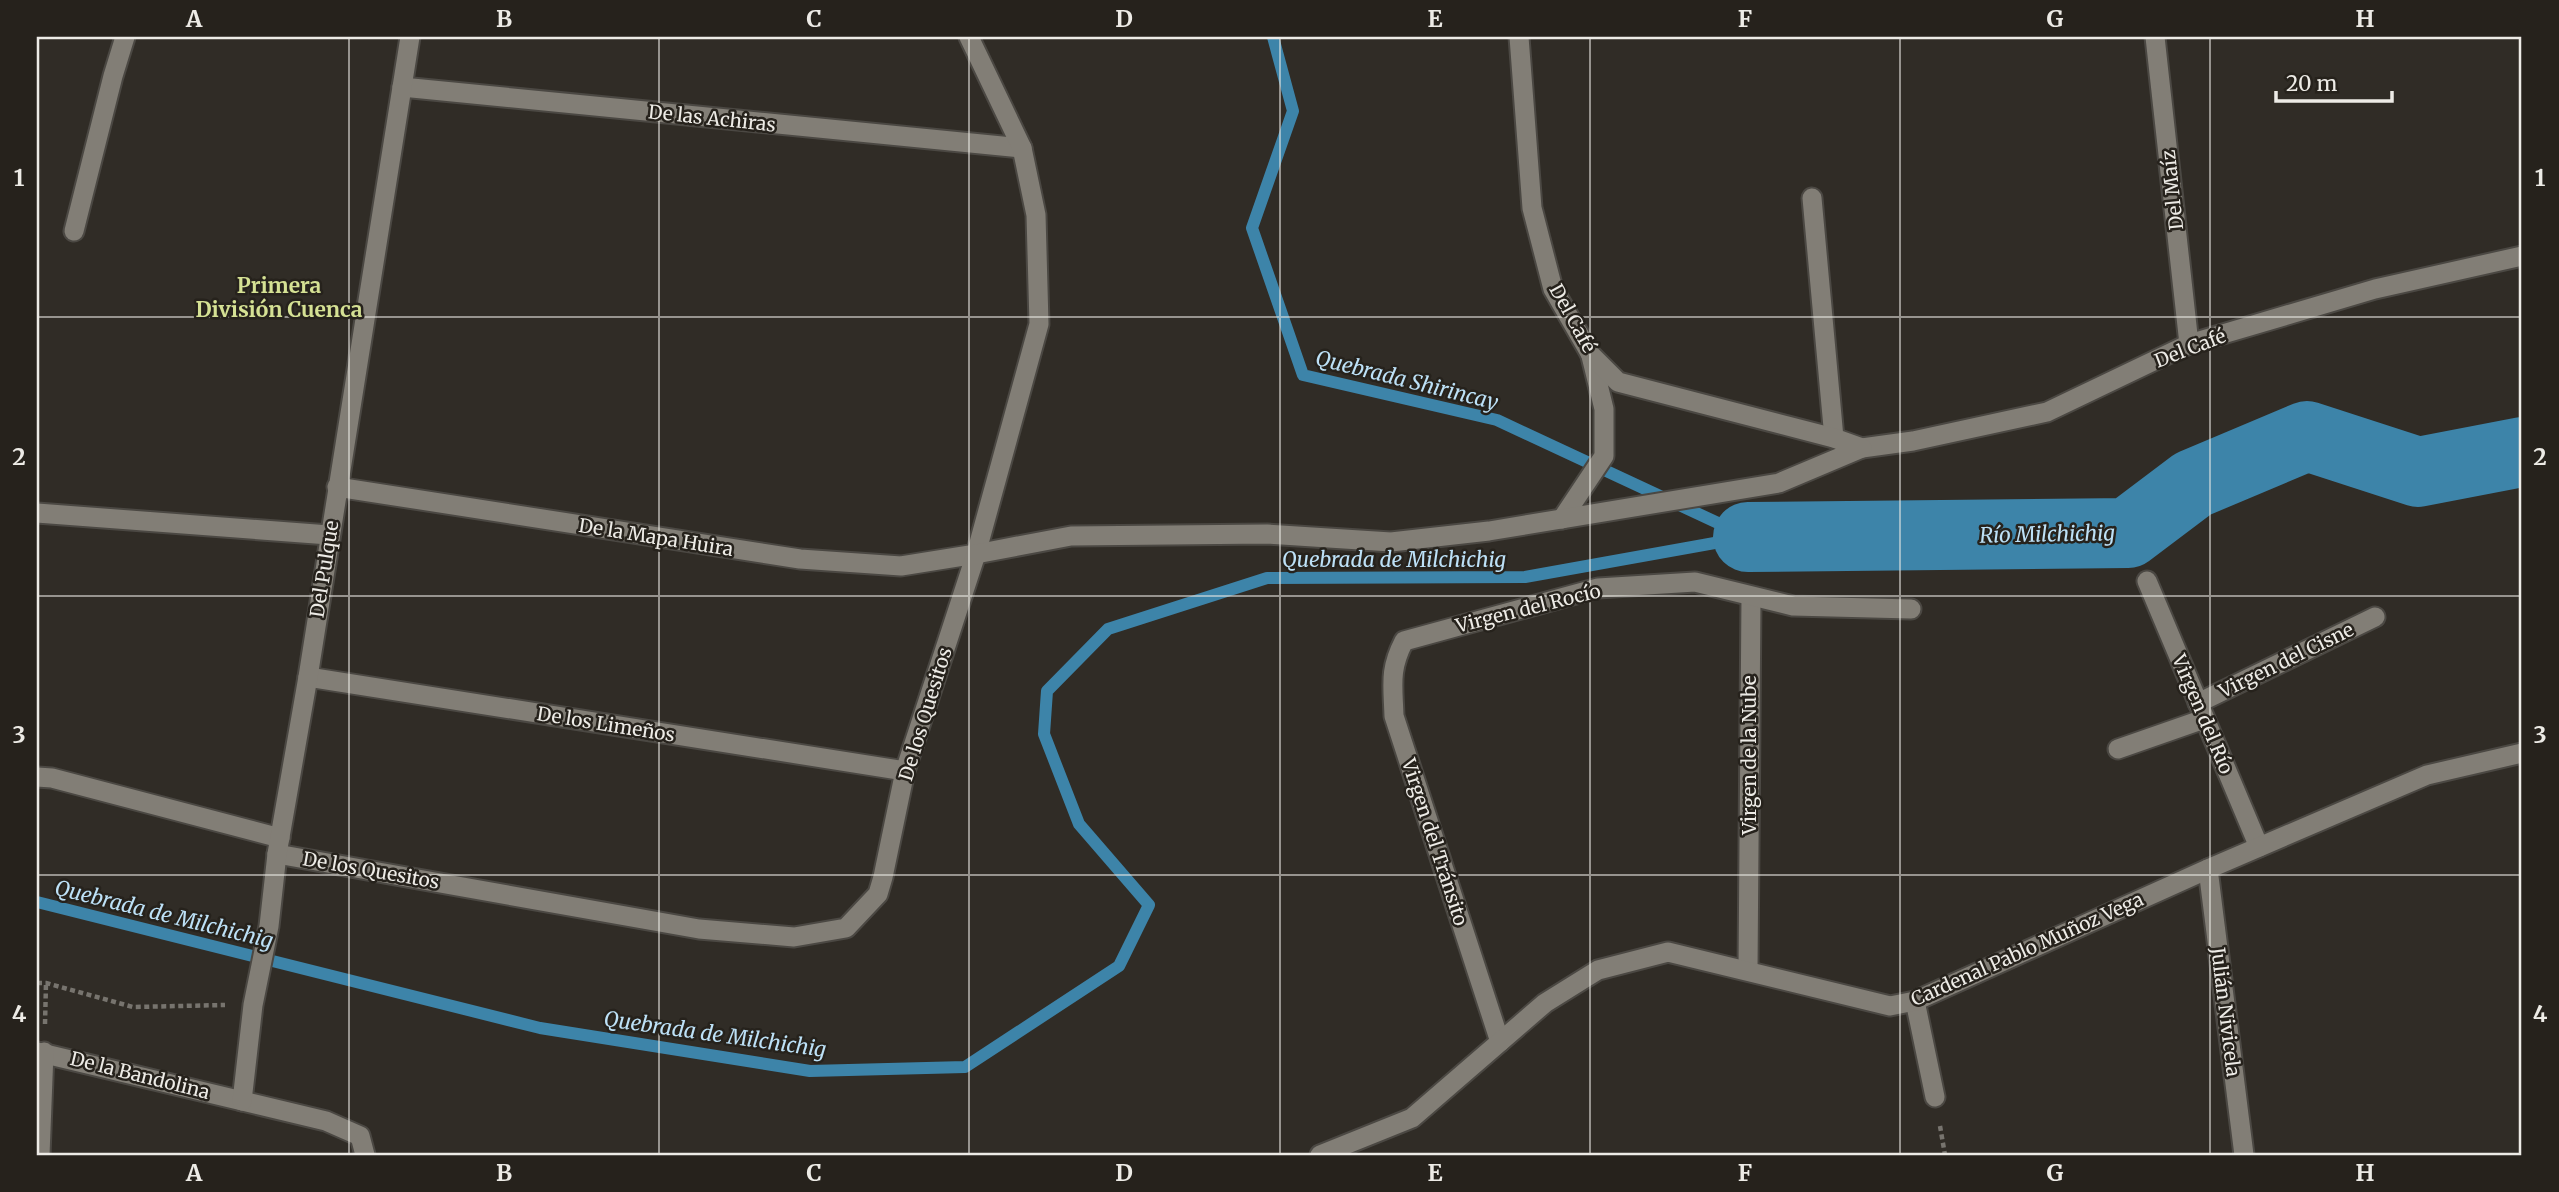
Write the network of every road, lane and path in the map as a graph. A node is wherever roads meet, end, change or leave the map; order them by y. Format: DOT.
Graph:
graph roads {
  1 [pos="125,37"];
  2 [pos="410,37"];
  3 [pos="969,37"];
  4 [pos="1519,37"];
  5 [pos="2155,37"];
  6 [pos="402,87"];
  7 [pos="1022,148"];
  8 [pos="1812,198"];
  9 [pos="74,231"];
  10 [pos="2522,256"];
  11 [pos="2189,344"];
  12 [pos="1591,355"];
  13 [pos="1834,438"];
  14 [pos="1862,448"];
  15 [pos="337,487"];
  16 [pos="37,513"];
  17 [pos="1562,519"];
  18 [pos="329,535"];
  19 [pos="976,554"];
  20 [pos="2147,581"];
  21 [pos="1751,598"];
  22 [pos="1911,609"];
  23 [pos="2375,617"];
  24 [pos="1404,641"];
  25 [pos="308,677"];
  26 [pos="2201,711"];
  27 [pos="2118,749"];
  28 [pos="2522,752"];
  29 [pos="905,771"];
  30 [pos="37,776"];
  31 [pos="279,846"];
  32 [pos="2259,847"];
  33 [pos="2208,869"];
  34 [pos="1748,970"];
  35 [pos="37,983"];
  36 [pos="46,983"];
  37 [pos="254,995"];
  38 [pos="1915,1002"];
  39 [pos="1500,1042"];
  40 [pos="40,1052"];
  41 [pos="1935,1097"];
  42 [pos="242,1101"];
  43 [pos="40,1155"];
  44 [pos="365,1155"];
  45 [pos="1320,1155"];
  46 [pos="2244,1155"];
  1 -- 9 [label="street"];
  2 -- 6 [label="street, Del Pulque"];
  3 -- 7 [label="street, De los Quesitos"];
  4 -- 12 [label="street, Del Café"];
  5 -- 11 [label="street, Del Maíz"];
  6 -- 7 [label="street, De las Achiras"];
  6 -- 15 [label="street, Del Pulque"];
  7 -- 19 [label="street, De los Quesitos"];
  8 -- 13 [label="street"];
  10 -- 11 [label="street, Del Café"];
  11 -- 14 [label="street, Del Café"];
  12 -- 13 [label="street, Del Café"];
  12 -- 17 [label="street"];
  13 -- 14 [label="street, Del Café"];
  14 -- 17 [label="street, Del Café"];
  15 -- 18 [label="street, Del Pulque"];
  15 -- 19 [label="street, De la Mapa Huira"];
  16 -- 18 [label="street"];
  17 -- 19 [label="street"];
  18 -- 25 [label="street, Del Pulque"];
  19 -- 29 [label="street, De los Quesitos"];
  20 -- 26 [label="street, Virgen del Río"];
  21 -- 22 [label="street"];
  21 -- 24 [label="street, Virgen del Rocío"];
  21 -- 34 [label="street, Virgen de la Nube"];
  23 -- 26 [label="street, Virgen del Cisne"];
  24 -- 39 [label="street, Virgen del Tránsito"];
  25 -- 29 [label="street, De los Limeños"];
  25 -- 31 [label="street, Del Pulque"];
  26 -- 27 [label="street, Virgen del Cisne"];
  26 -- 32 [label="street, Virgen del Río"];
  28 -- 32 [label="street, Cardenal Pablo Muñoz Vega"];
  29 -- 31 [label="street, De los Quesitos"];
  30 -- 31 [label="street, De los Quesitos"];
  31 -- 37 [label="street, Del Pulque"];
  32 -- 33 [label="street, Cardenal Pablo Muñoz Vega"];
  33 -- 38 [label="street, Cardenal Pablo Muñoz Vega"];
  33 -- 46 [label="street, Julián Nivicela"];
  34 -- 38 [label="street, Cardenal Pablo Muñoz Vega"];
  34 -- 39 [label="street, Cardenal Pablo Muñoz Vega"];
  35 -- 36 [label="path"];
  36 -- 37 [label="path"];
  36 -- 40 [label="path"];
  37 -- 42 [label="street, Del Pulque"];
  38 -- 41 [label="street"];
  39 -- 45 [label="street, Cardenal Pablo Muñoz Vega"];
  40 -- 42 [label="street, De la Bandolina"];
  40 -- 43 [label="street"];
  42 -- 44 [label="street, De la Bandolina"];
}
